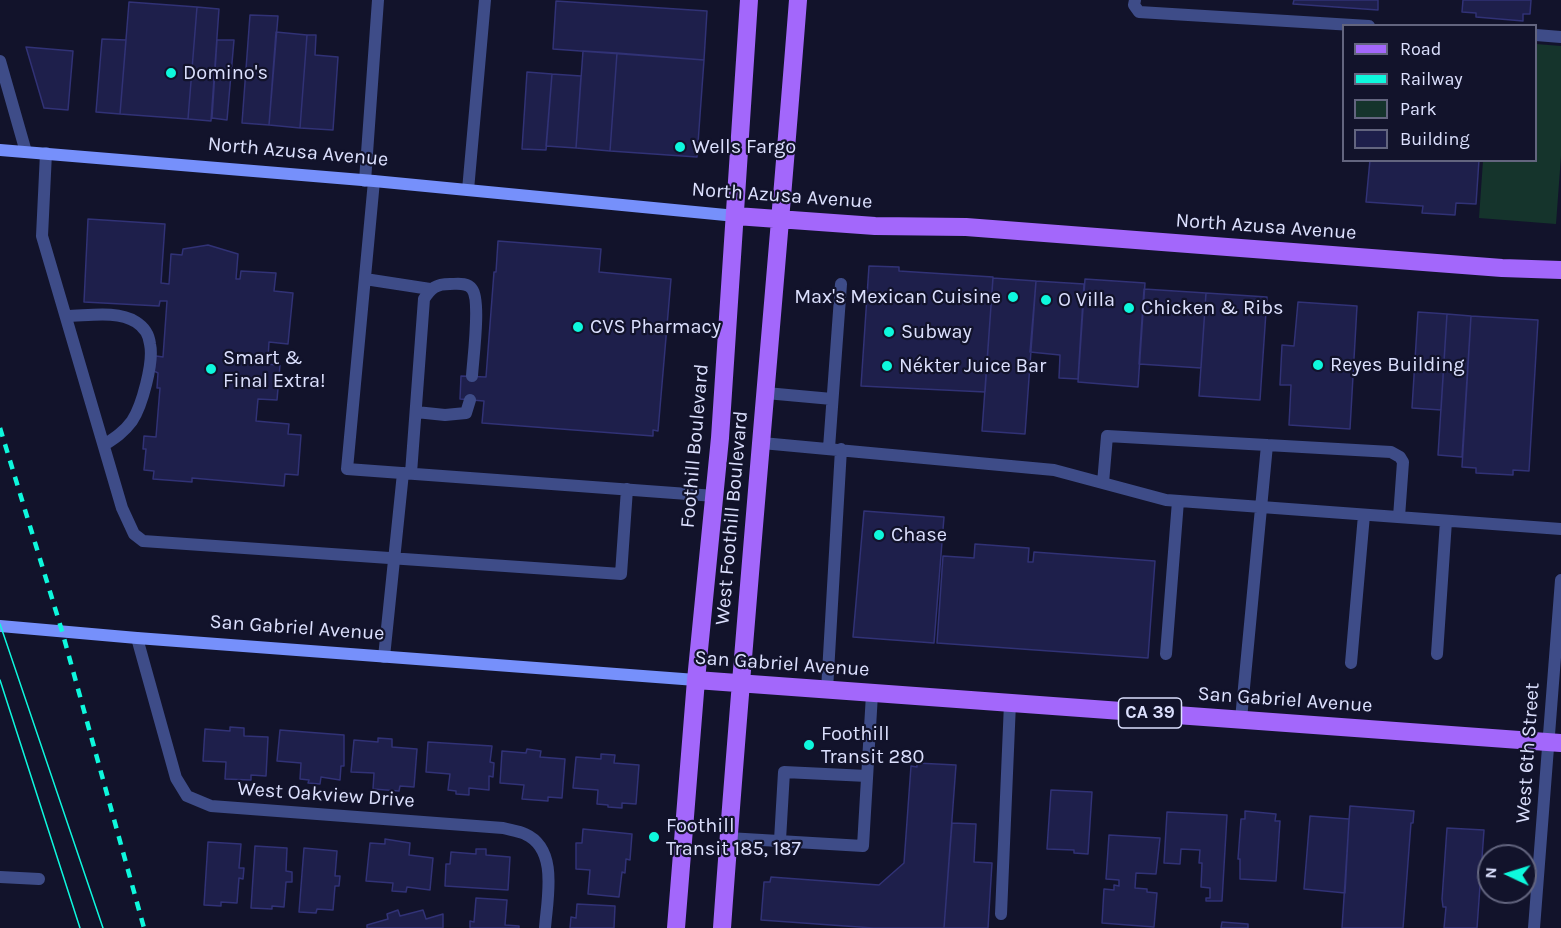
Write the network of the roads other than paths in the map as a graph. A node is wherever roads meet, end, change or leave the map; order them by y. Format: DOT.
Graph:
graph roads {
  1 [pos="378,0"];
  2 [pos="485,0"];
  3 [pos="748,0"];
  4 [pos="798,0"];
  5 [pos="1135,0"];
  6 [pos="1342,24"];
  7 [pos="1537,35"];
  8 [pos="1561,37"];
  9 [pos="0,61"];
  10 [pos="0,150"];
  11 [pos="26,152"];
  12 [pos="46,153"];
  13 [pos="370,181"];
  14 [pos="468,190"];
  15 [pos="736,216"];
  16 [pos="781,219"];
  17 [pos="1561,270"];
  18 [pos="365,279"];
  19 [pos="841,284"];
  20 [pos="430,289"];
  21 [pos="66,316"];
  22 [pos="472,376"];
  23 [pos="766,393"];
  24 [pos="832,399"];
  25 [pos="470,400"];
  26 [pos="416,412"];
  27 [pos="762,443"];
  28 [pos="104,445"];
  29 [pos="1267,445"];
  30 [pos="835,449"];
  31 [pos="407,473"];
  32 [pos="1103,483"];
  33 [pos="627,489"];
  34 [pos="715,496"];
  35 [pos="1178,501"];
  36 [pos="1261,507"];
  37 [pos="1364,514"];
  38 [pos="1399,517"];
  39 [pos="1446,521"];
  40 [pos="1561,529"];
  41 [pos="394,557"];
  42 [pos="1561,580"];
  43 [pos="0,626"];
  44 [pos="137,638"];
  45 [pos="1166,654"];
  46 [pos="1437,654"];
  47 [pos="384,657"];
  48 [pos="1351,663"];
  49 [pos="696,680"];
  50 [pos="740,683"];
  51 [pos="827,690"];
  52 [pos="872,693"];
  53 [pos="1010,703"];
  54 [pos="1241,719"];
  55 [pos="1555,742"];
  56 [pos="867,776"];
  57 [pos="729,838"];
  58 [pos="780,840"];
  59 [pos="0,876"];
  60 [pos="39,879"];
  61 [pos="1001,915"];
  62 [pos="545,928"];
  63 [pos="676,928"];
  64 [pos="722,928"];
  65 [pos="1534,928"];
  1 -- 13 [label="street"];
  2 -- 14 [label="street"];
  3 -- 15 [label="main road, Foothill Boulevard"];
  4 -- 16 [label="main road, West Foothill Boulevard"];
  5 -- 6 [label="street"];
  7 -- 8 [label="street"];
  9 -- 11 [label="street"];
  10 -- 11 [label="main road, North Azusa Avenue"];
  11 -- 12 [label="main road, North Azusa Avenue"];
  12 -- 13 [label="main road, North Azusa Avenue"];
  12 -- 21 [label="street"];
  13 -- 14 [label="main road, North Azusa Avenue"];
  13 -- 18 [label="street"];
  14 -- 15 [label="main road, North Azusa Avenue"];
  15 -- 16 [label="main road, North Azusa Avenue"];
  15 -- 34 [label="main road, Foothill Boulevard"];
  16 -- 17 [label="main road, North Azusa Avenue"];
  16 -- 23 [label="main road, West Foothill Boulevard"];
  18 -- 20 [label="street"];
  18 -- 31 [label="street"];
  19 -- 24 [label="street"];
  20 -- 22 [label="street"];
  20 -- 26 [label="street"];
  21 -- 28 [label="street"];
  21 -- 28 [label="street"];
  23 -- 24 [label="street"];
  23 -- 27 [label="main road, West Foothill Boulevard"];
  24 -- 30 [label="street"];
  25 -- 26 [label="street"];
  26 -- 31 [label="street"];
  27 -- 30 [label="street"];
  27 -- 50 [label="main road, West Foothill Boulevard"];
  28 -- 41 [label="street"];
  29 -- 32 [label="street"];
  29 -- 36 [label="street"];
  29 -- 38 [label="street"];
  30 -- 32 [label="street"];
  30 -- 51 [label="street"];
  31 -- 33 [label="street"];
  31 -- 41 [label="street"];
  32 -- 35 [label="street"];
  33 -- 34 [label="street"];
  33 -- 41 [label="street"];
  34 -- 49 [label="main road, Foothill Boulevard"];
  35 -- 36 [label="street"];
  35 -- 45 [label="street"];
  36 -- 37 [label="street"];
  36 -- 54 [label="street"];
  37 -- 38 [label="street"];
  37 -- 48 [label="street"];
  38 -- 39 [label="street"];
  39 -- 40 [label="street"];
  39 -- 46 [label="street"];
  41 -- 47 [label="street"];
  42 -- 55 [label="street, West 6th Street"];
  43 -- 44 [label="main road, San Gabriel Avenue / CA 39"];
  44 -- 47 [label="main road, San Gabriel Avenue / CA 39"];
  44 -- 62 [label="street, West Oakview Drive"];
  47 -- 49 [label="main road, San Gabriel Avenue / CA 39"];
  49 -- 50 [label="main road, San Gabriel Avenue / CA 39"];
  49 -- 63 [label="main road"];
  50 -- 51 [label="main road, San Gabriel Avenue / CA 39"];
  50 -- 57 [label="main road, West Foothill Boulevard"];
  51 -- 52 [label="main road, San Gabriel Avenue / CA 39"];
  52 -- 53 [label="main road, San Gabriel Avenue / CA 39"];
  52 -- 56 [label="street"];
  53 -- 54 [label="main road, San Gabriel Avenue / CA 39"];
  53 -- 61 [label="street"];
  54 -- 55 [label="main road, San Gabriel Avenue / CA 39"];
  55 -- 65 [label="street, West 6th Street"];
  56 -- 58 [label="street"];
  56 -- 58 [label="street"];
  57 -- 58 [label="street"];
  57 -- 64 [label="main road, West Foothill Boulevard"];
  59 -- 60 [label="street"];
}
